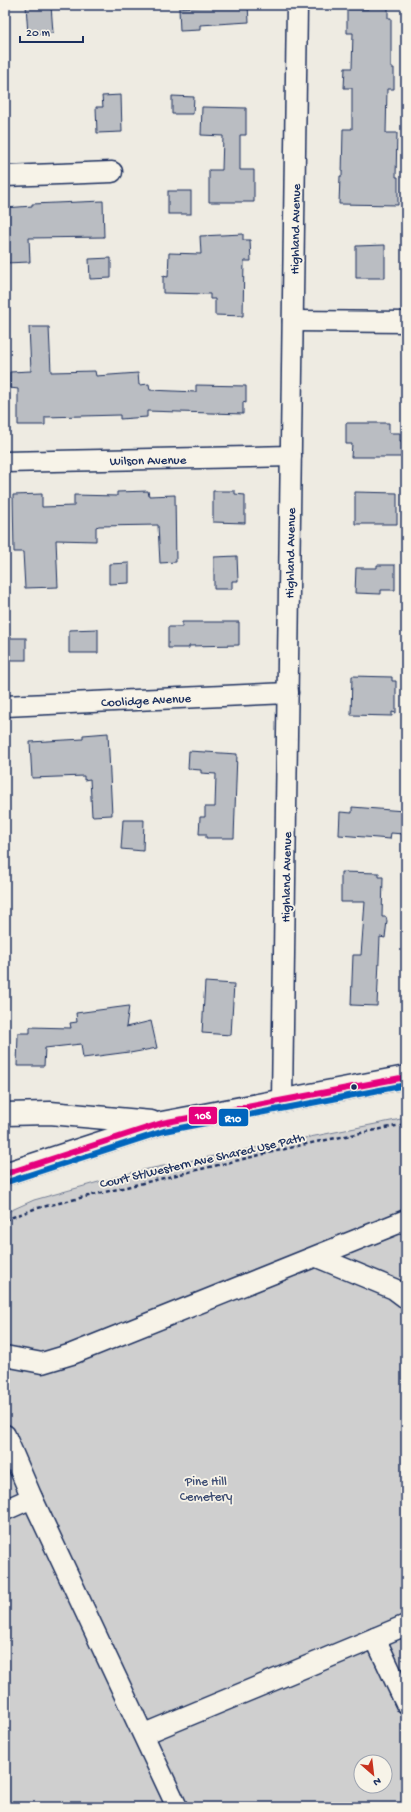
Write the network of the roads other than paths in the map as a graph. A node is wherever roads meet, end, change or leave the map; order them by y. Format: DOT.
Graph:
graph roads {
  1 [pos="297,5"];
  2 [pos="112,172"];
  3 [pos="5,176"];
  4 [pos="293,320"];
  5 [pos="406,322"];
  6 [pos="291,456"];
  7 [pos="5,462"];
  8 [pos="288,693"];
  9 [pos="5,706"];
  10 [pos="406,1076"];
  11 [pos="282,1100"];
  12 [pos="5,1114"];
  13 [pos="162,1123"];
  14 [pos="5,1174"];
  15 [pos="406,1220"];
  16 [pos="317,1257"];
  17 [pos="406,1298"];
  18 [pos="5,1356"];
  19 [pos="5,1435"];
  20 [pos="32,1498"];
  21 [pos="5,1510"];
  22 [pos="406,1625"];
  23 [pos="375,1638"];
  24 [pos="406,1704"];
  25 [pos="144,1734"];
  26 [pos="177,1807"];
  1 -- 4 [label="street, Highland Avenue"];
  2 -- 3 [label="street"];
  4 -- 5 [label="street"];
  4 -- 6 [label="street, Highland Avenue"];
  6 -- 7 [label="street, Wilson Avenue"];
  6 -- 8 [label="street, Highland Avenue"];
  8 -- 9 [label="street, Coolidge Avenue"];
  8 -- 11 [label="street, Highland Avenue"];
  10 -- 11 [label="main road"];
  11 -- 13 [label="main road"];
  12 -- 13 [label="main road"];
  13 -- 14 [label="main road"];
  15 -- 16 [label="street"];
  16 -- 17 [label="street"];
  16 -- 18 [label="street"];
  19 -- 20 [label="street"];
  20 -- 21 [label="street"];
  20 -- 25 [label="street"];
  22 -- 23 [label="street"];
  23 -- 24 [label="street"];
  23 -- 25 [label="street"];
  25 -- 26 [label="street"];
}
